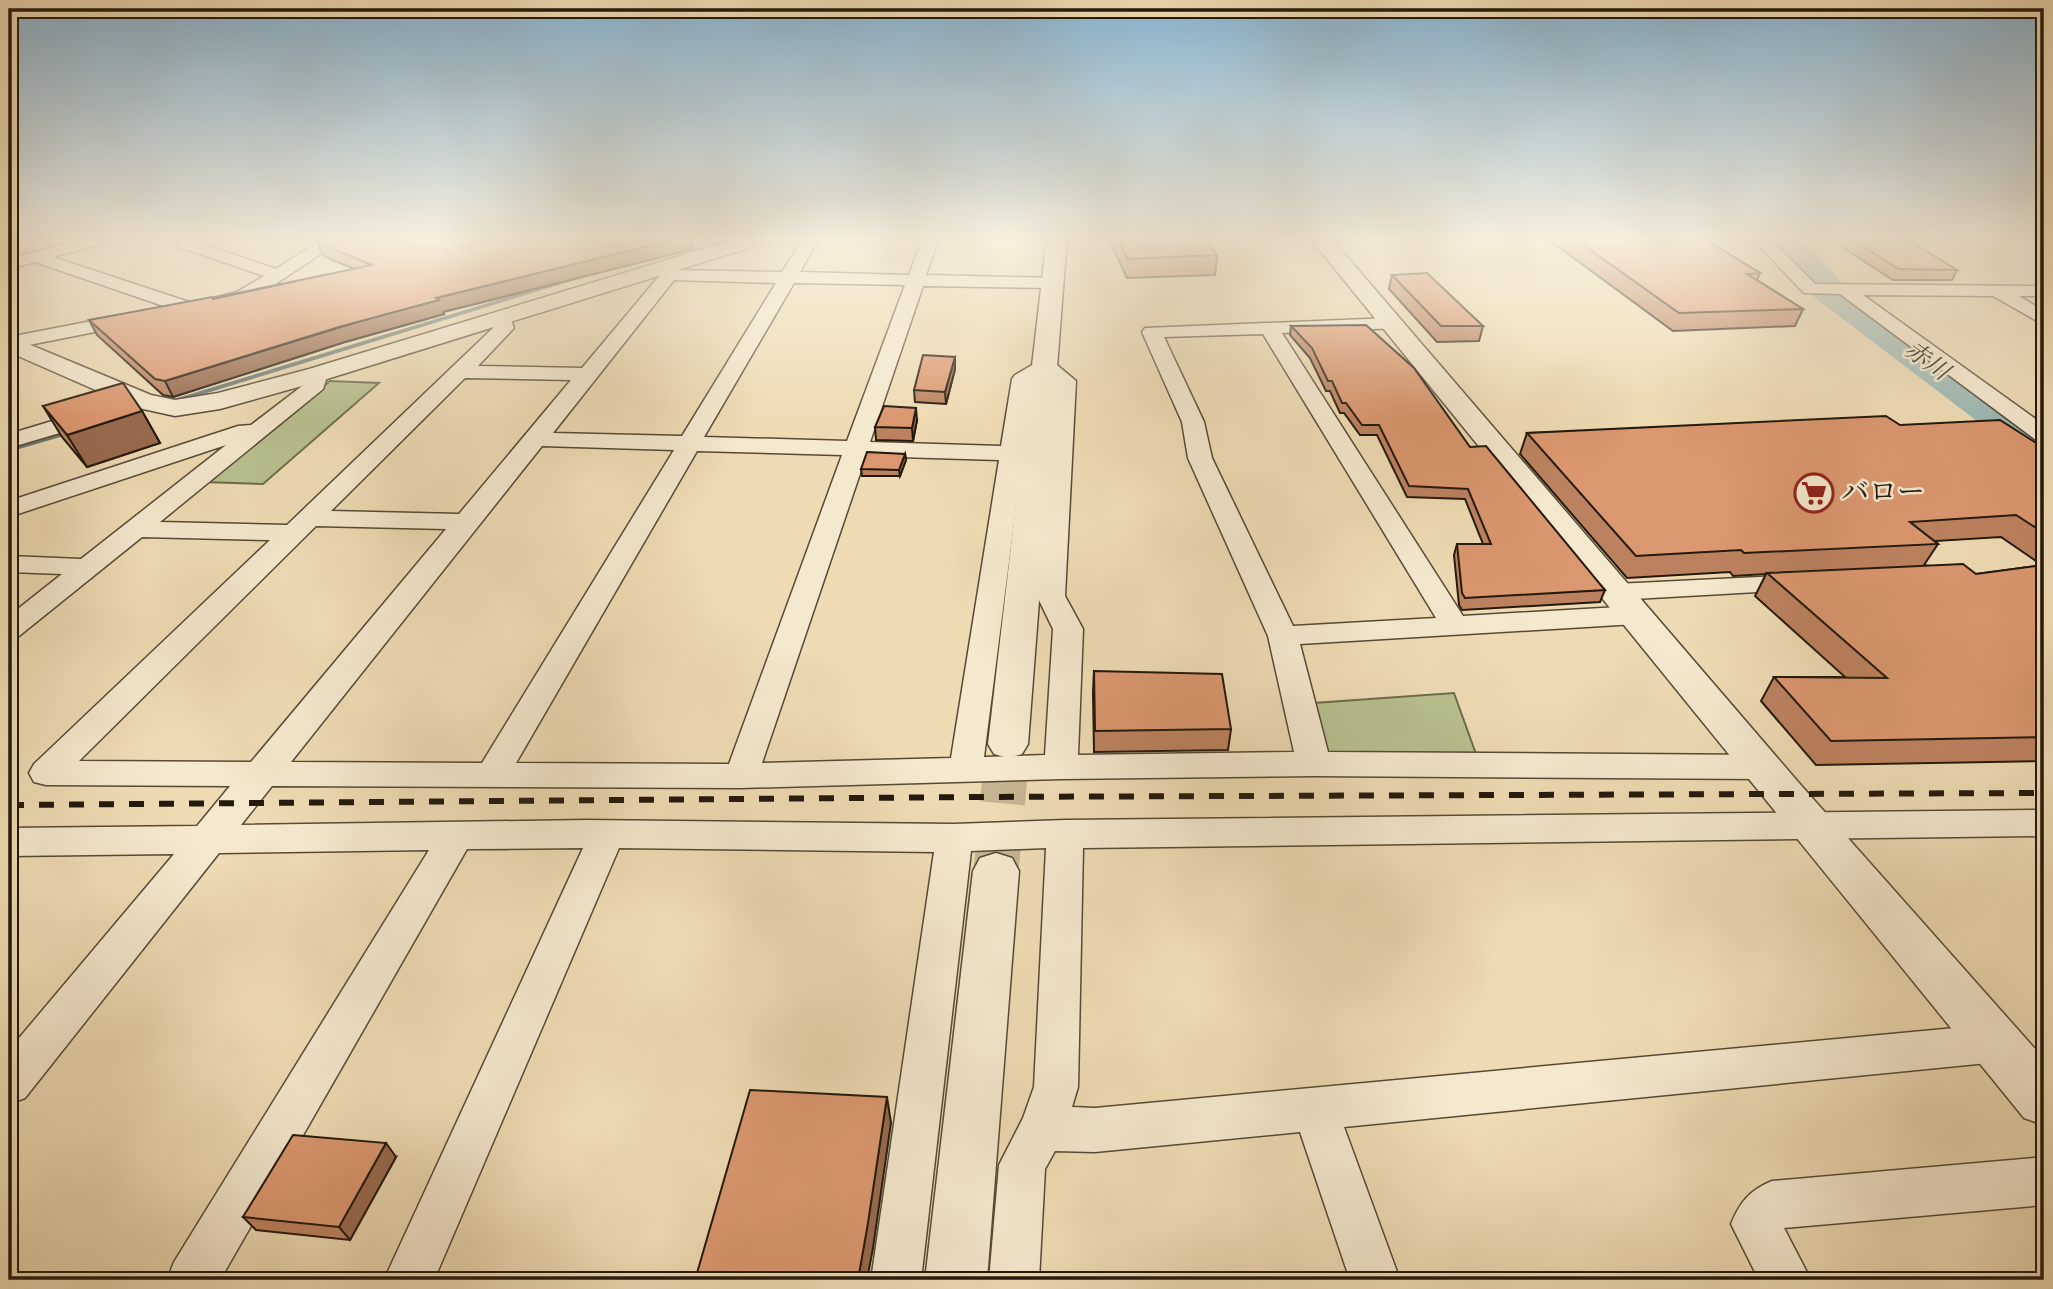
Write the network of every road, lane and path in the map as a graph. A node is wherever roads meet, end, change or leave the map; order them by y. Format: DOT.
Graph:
graph roads {
  1 [pos="153,297"];
  2 [pos="238,297"];
  3 [pos="577,297"];
  4 [pos="648,297"];
  5 [pos="777,297"];
  6 [pos="911,297"];
  7 [pos="1052,297"];
  8 [pos="1369,297"];
  9 [pos="1855,297"];
  10 [pos="2008,297"];
  11 [pos="188,309"];
  12 [pos="502,318"];
  13 [pos="2044,319"];
  14 [pos="1391,324"];
  15 [pos="1269,328"];
  16 [pos="9,343"];
  17 [pos="1044,364"];
  18 [pos="460,372"];
  19 [pos="318,374"];
  20 [pos="588,374"];
  21 [pos="143,401"];
  22 [pos="263,426"];
  23 [pos="2044,435"];
  24 [pos="536,439"];
  25 [pos="9,441"];
  26 [pos="690,443"];
  27 [pos="858,449"];
  28 [pos="1011,453"];
  29 [pos="9,509"];
  30 [pos="467,522"];
  31 [pos="300,525"];
  32 [pos="134,529"];
  33 [pos="9,564"];
  34 [pos="86,567"];
  35 [pos="1823,582"];
  36 [pos="1626,604"];
  37 [pos="1455,626"];
  38 [pos="9,630"];
  39 [pos="1283,636"];
  40 [pos="1008,744"];
  41 [pos="1314,764"];
  42 [pos="1764,766"];
  43 [pos="1061,767"];
  44 [pos="966,769"];
  45 [pos="262,773"];
  46 [pos="492,775"];
  47 [pos="741,776"];
  48 [pos="2044,823"];
  49 [pos="1809,824"];
  50 [pos="607,834"];
  51 [pos="1065,834"];
  52 [pos="456,836"];
  53 [pos="954,838"];
  54 [pos="209,839"];
  55 [pos="9,842"];
  56 [pos="996,871"];
  57 [pos="1998,1043"];
  58 [pos="9,1083"];
  59 [pos="2044,1099"];
  60 [pos="1314,1108"];
  61 [pos="1042,1128"];
  62 [pos="2044,1181"];
  63 [pos="192,1280"];
  64 [pos="408,1280"];
  65 [pos="896,1280"];
  66 [pos="956,1280"];
  67 [pos="1014,1280"];
  68 [pos="1375,1280"];
  69 [pos="1786,1280"];
  1 -- 11 [label="street"];
  2 -- 11 [label="street"];
  3 -- 12 [label="street"];
  4 -- 20 [label="street"];
  5 -- 26 [label="street"];
  6 -- 27 [label="street"];
  7 -- 17 [label="street"];
  8 -- 14 [label="street"];
  9 -- 23 [label="street"];
  10 -- 13 [label="street"];
  11 -- 16 [label="street"];
  12 -- 18 [label="street"];
  12 -- 19 [label="street"];
  14 -- 15 [label="street"];
  14 -- 36 [label="street"];
  15 -- 37 [label="street"];
  15 -- 39 [label="street"];
  16 -- 21 [label="street"];
  17 -- 28 [label="street"];
  17 -- 40 [label="street"];
  17 -- 43 [label="street"];
  18 -- 20 [label="street"];
  18 -- 31 [label="street"];
  19 -- 21 [label="street"];
  19 -- 22 [label="street"];
  20 -- 24 [label="street"];
  21 -- 25 [label="street"];
  22 -- 29 [label="street"];
  22 -- 32 [label="street"];
  24 -- 26 [label="street"];
  24 -- 30 [label="street"];
  26 -- 27 [label="street"];
  26 -- 46 [label="street"];
  27 -- 28 [label="street"];
  27 -- 47 [label="street"];
  28 -- 44 [label="street"];
  30 -- 31 [label="street"];
  30 -- 45 [label="street"];
  31 -- 32 [label="street"];
  31 -- 45 [label="street"];
  32 -- 34 [label="street"];
  33 -- 34 [label="street"];
  34 -- 38 [label="street"];
  35 -- 36 [label="street"];
  36 -- 37 [label="street"];
  36 -- 42 [label="street"];
  37 -- 39 [label="street"];
  39 -- 41 [label="street"];
  41 -- 42 [label="street"];
  41 -- 43 [label="street"];
  42 -- 49 [label="street"];
  43 -- 44 [label="street"];
  44 -- 47 [label="street"];
  45 -- 46 [label="street"];
  45 -- 54 [label="street"];
  46 -- 47 [label="street"];
  48 -- 49 [label="street"];
  49 -- 51 [label="street"];
  49 -- 57 [label="street"];
  50 -- 52 [label="street"];
  50 -- 53 [label="street"];
  50 -- 64 [label="street"];
  51 -- 53 [label="street"];
  51 -- 61 [label="street"];
  52 -- 54 [label="street"];
  52 -- 63 [label="street"];
  53 -- 65 [label="street"];
  54 -- 55 [label="street"];
  54 -- 58 [label="street"];
  56 -- 66 [label="street"];
  57 -- 59 [label="street"];
  57 -- 60 [label="street"];
  60 -- 61 [label="street"];
  60 -- 68 [label="street"];
  61 -- 67 [label="street"];
  62 -- 69 [label="street"];
}
